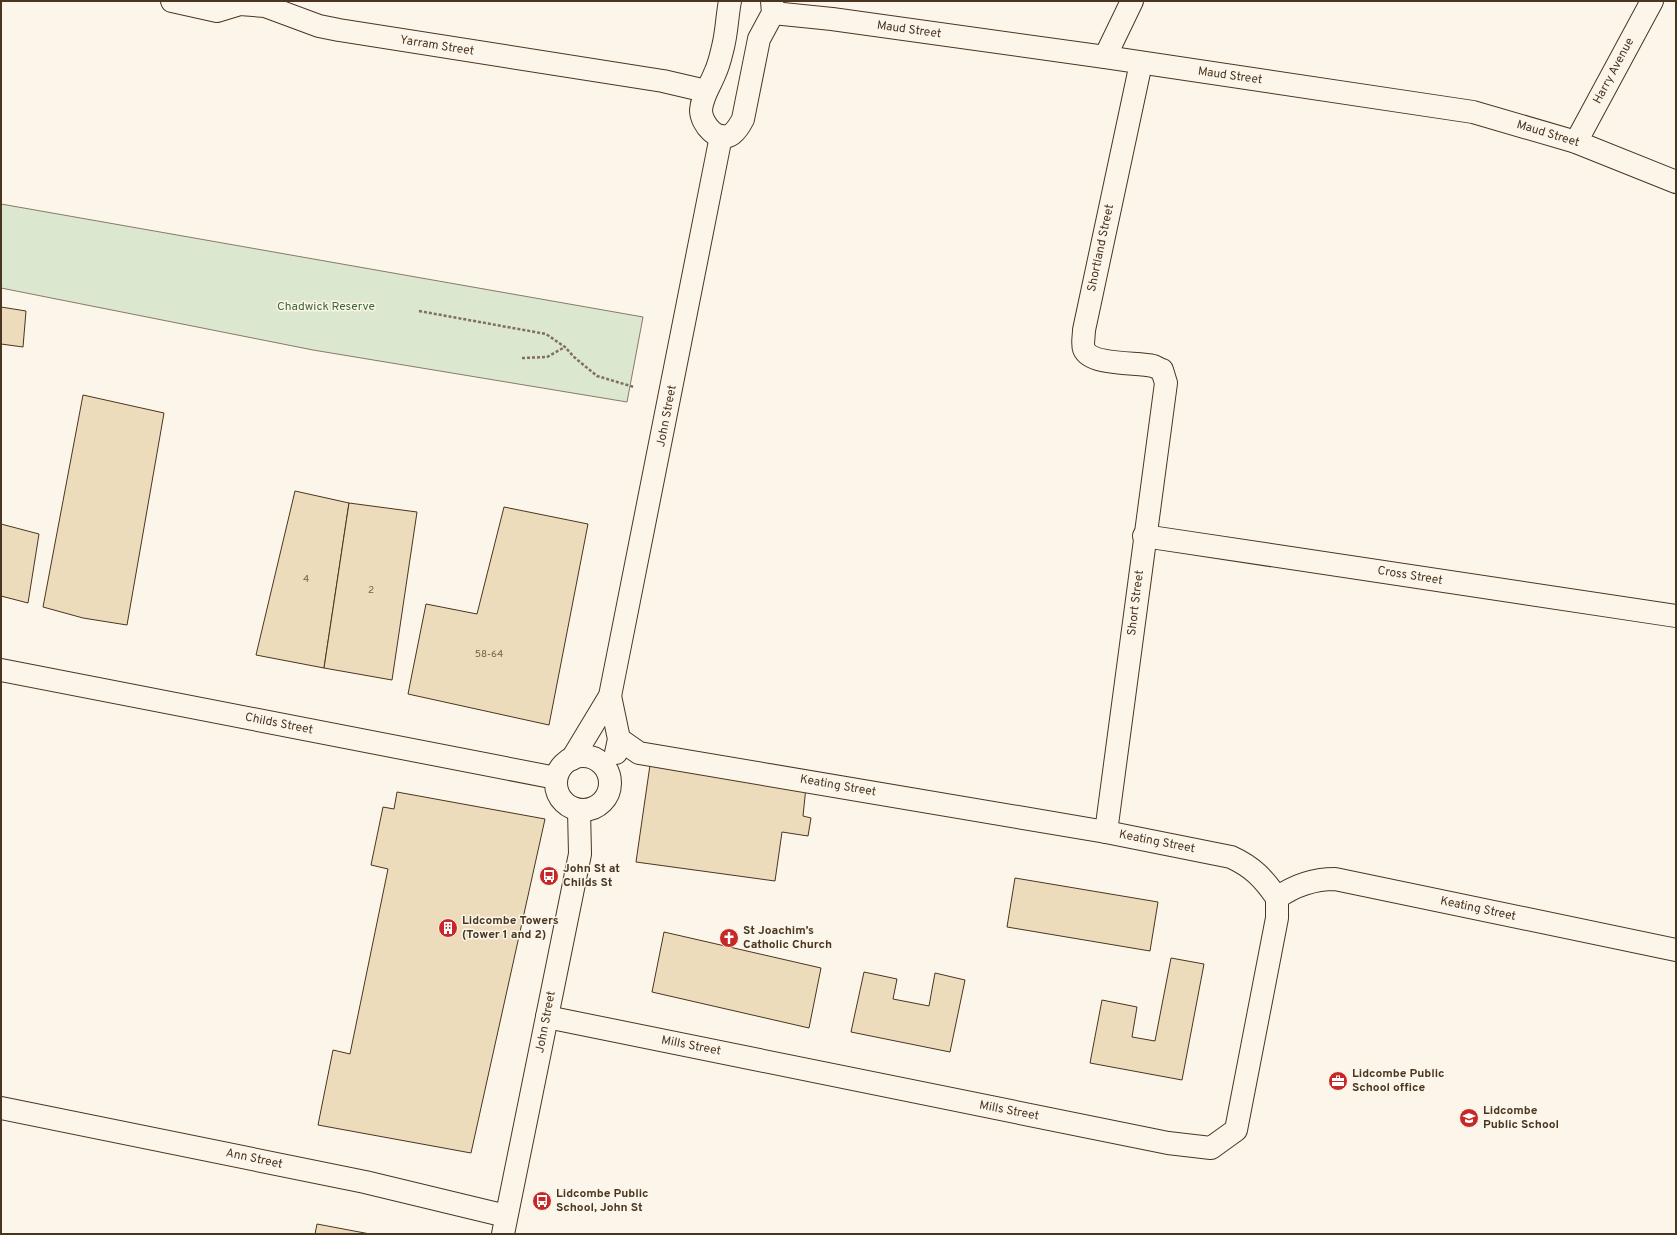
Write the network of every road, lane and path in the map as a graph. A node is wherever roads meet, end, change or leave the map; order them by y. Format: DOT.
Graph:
graph roads {
  1 [pos="172,1"];
  2 [pos="730,1"];
  3 [pos="1132,1"];
  4 [pos="1652,1"];
  5 [pos="266,3"];
  6 [pos="773,7"];
  7 [pos="1105,57"];
  8 [pos="1141,63"];
  9 [pos="706,91"];
  10 [pos="721,136"];
  11 [pos="1576,142"];
  12 [pos="1676,182"];
  13 [pos="419,311"];
  14 [pos="565,347"];
  15 [pos="522,358"];
  16 [pos="1164,374"];
  17 [pos="634,387"];
  18 [pos="1144,536"];
  19 [pos="1676,616"];
  20 [pos="1,670"];
  21 [pos="610,696"];
  22 [pos="619,739"];
  23 [pos="572,759"];
  24 [pos="556,778"];
  25 [pos="610,780"];
  26 [pos="579,810"];
  27 [pos="1106,832"];
  28 [pos="1277,898"];
  29 [pos="1676,950"];
  30 [pos="547,1017"];
  31 [pos="1,1108"];
  32 [pos="504,1225"];
  1 -- 5 [label="street, Yarram Street"];
  2 -- 9 [label="street"];
  3 -- 7 [label="street"];
  4 -- 11 [label="street, Harry Avenue"];
  5 -- 9 [label="street, Yarram Street"];
  6 -- 7 [label="street, Maud Street"];
  6 -- 10 [label="street"];
  7 -- 8 [label="street, Maud Street"];
  8 -- 11 [label="street, Maud Street"];
  8 -- 16 [label="street, Shortland Street"];
  9 -- 10 [label="street"];
  10 -- 21 [label="street, John Street"];
  11 -- 12 [label="street, Maud Street"];
  13 -- 14 [label="path"];
  14 -- 15 [label="path"];
  14 -- 17 [label="path"];
  16 -- 18 [label="street, Short Street"];
  18 -- 19 [label="street, Cross Street"];
  18 -- 27 [label="street, Short Street"];
  20 -- 24 [label="street, Childs Street"];
  21 -- 22 [label="street, John Street"];
  21 -- 23 [label="street, John Street"];
  22 -- 25 [label="street, John Street"];
  22 -- 27 [label="street, Keating Street"];
  23 -- 24 [label="street"];
  23 -- 25 [label="street"];
  24 -- 26 [label="street"];
  25 -- 26 [label="street"];
  26 -- 30 [label="street, John Street"];
  27 -- 28 [label="street, Keating Street"];
  28 -- 29 [label="street, Keating Street"];
  28 -- 30 [label="street, Mills Street"];
  30 -- 32 [label="street, John Street"];
  31 -- 32 [label="street, Ann Street"];
}
